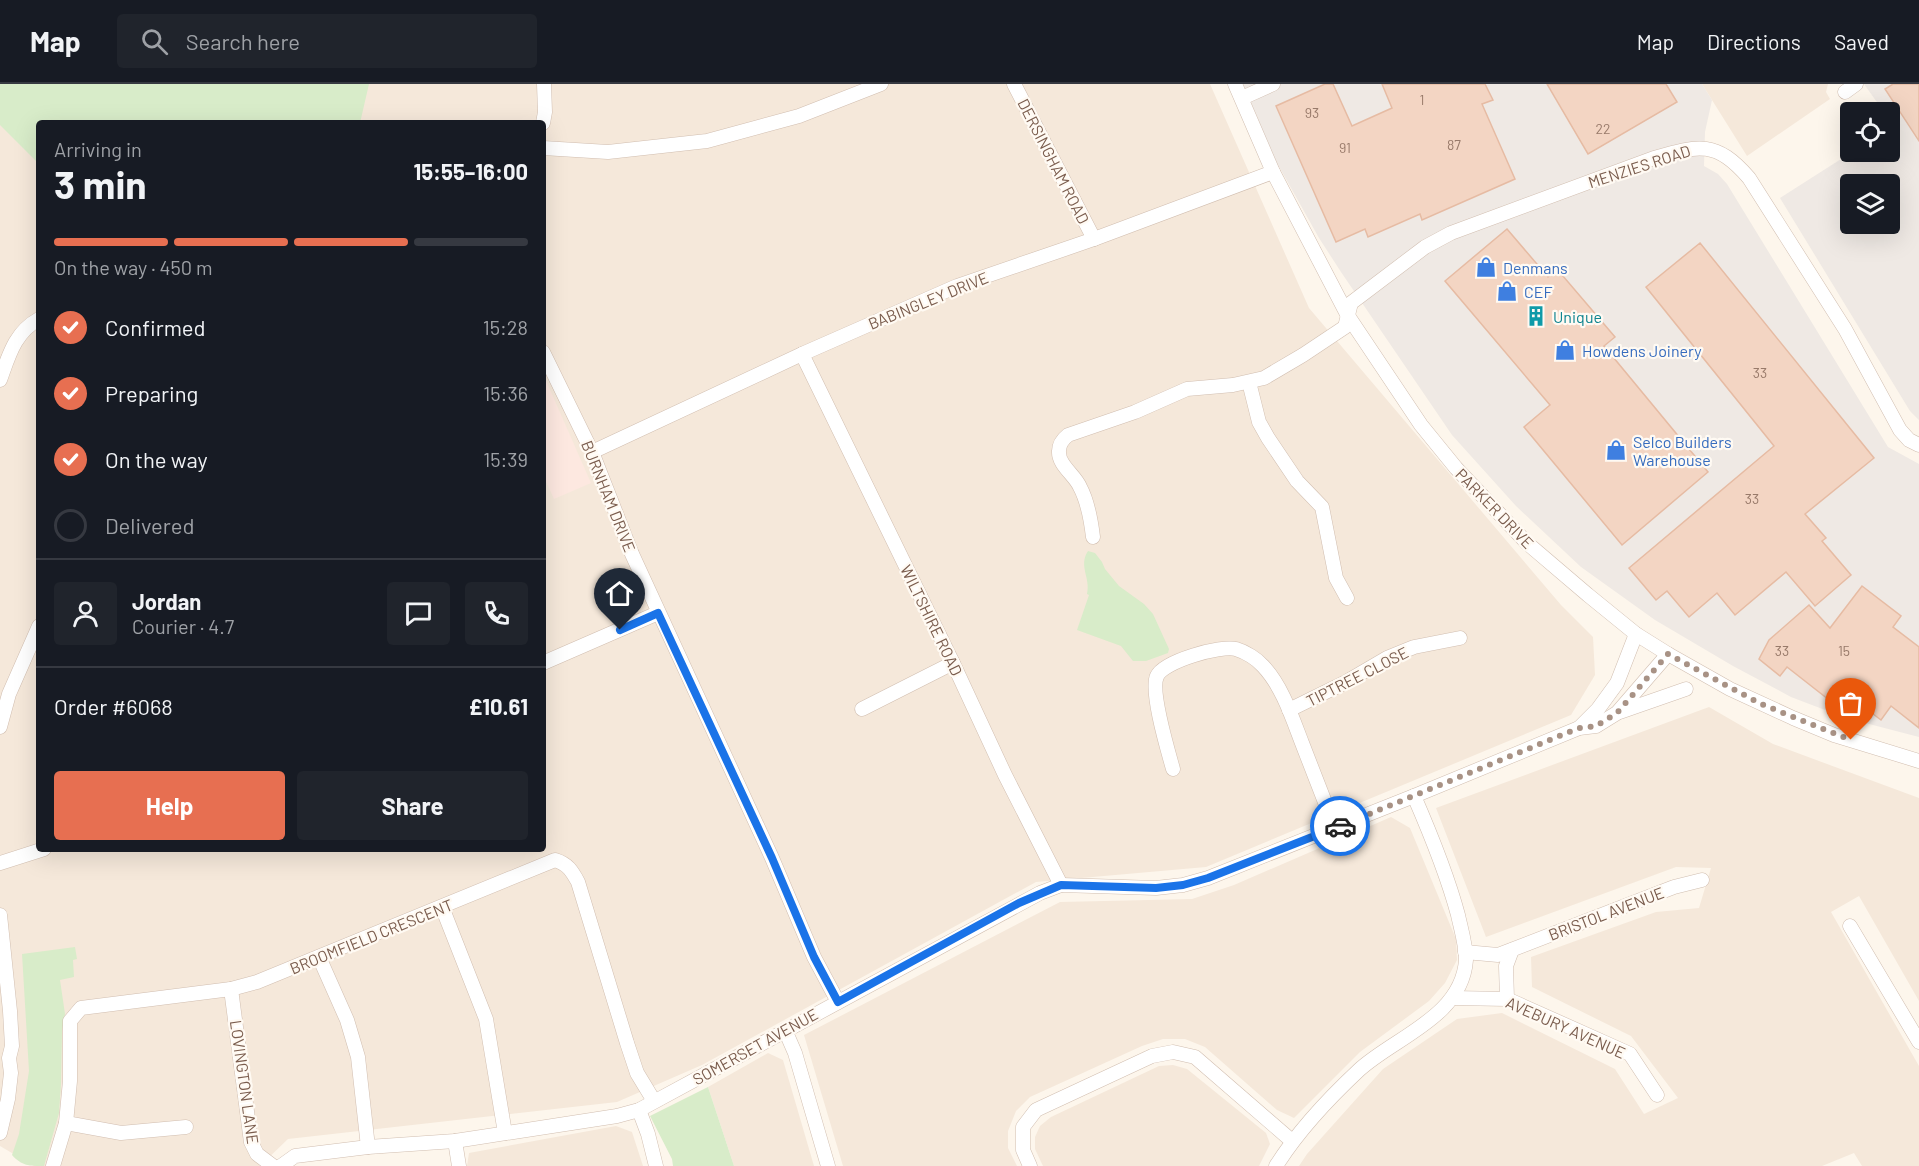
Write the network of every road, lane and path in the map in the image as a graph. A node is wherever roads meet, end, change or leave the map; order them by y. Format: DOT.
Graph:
graph roads {
  1 [pos="544,84"];
  2 [pos="881,84"];
  3 [pos="1014,84"];
  4 [pos="1235,84"];
  5 [pos="1273,84"];
  6 [pos="1242,98"];
  7 [pos="544,120"];
  8 [pos="546,148"];
  9 [pos="1273,172"];
  10 [pos="1094,239"];
  11 [pos="1348,316"];
  12 [pos="36,321"];
  13 [pos="802,354"];
  14 [pos="546,358"];
  15 [pos="0,380"];
  16 [pos="1249,382"];
  17 [pos="1919,446"];
  18 [pos="592,452"];
  19 [pos="1093,537"];
  20 [pos="1347,598"];
  21 [pos="658,613"];
  22 [pos="36,633"];
  23 [pos="1636,634"];
  24 [pos="1460,638"];
  25 [pos="1668,654"];
  26 [pos="546,662"];
  27 [pos="953,663"];
  28 [pos="1686,689"];
  29 [pos="861,709"];
  30 [pos="1289,710"];
  31 [pos="1617,713"];
  32 [pos="0,727"];
  33 [pos="1579,728"];
  34 [pos="1919,761"];
  35 [pos="1173,769"];
  36 [pos="1414,796"];
  37 [pos="1335,828"];
  38 [pos="36,852"];
  39 [pos="0,863"];
  40 [pos="1702,880"];
  41 [pos="1061,885"];
  42 [pos="442,908"];
  43 [pos="0,915"];
  44 [pos="1850,926"];
  45 [pos="1512,950"];
  46 [pos="1465,952"];
  47 [pos="319,957"];
  48 [pos="231,989"];
  49 [pos="1453,998"];
  50 [pos="1507,999"];
  51 [pos="838,1002"];
  52 [pos="785,1030"];
  53 [pos="1919,1042"];
  54 [pos="5,1058"];
  55 [pos="1657,1095"];
  56 [pos="654,1101"];
  57 [pos="639,1110"];
  58 [pos="66,1123"];
  59 [pos="186,1127"];
  60 [pos="0,1133"];
  61 [pos="505,1133"];
  62 [pos="455,1141"];
  63 [pos="1292,1141"];
  64 [pos="368,1147"];
  65 [pos="53,1166"];
  66 [pos="273,1166"];
  67 [pos="281,1166"];
  68 [pos="459,1166"];
  69 [pos="656,1166"];
  70 [pos="828,1166"];
  71 [pos="1030,1166"];
  72 [pos="1276,1166"];
  1 -- 7 [label="street"];
  2 -- 8 [label="street"];
  3 -- 10 [label="street, DERSINGHAM ROAD"];
  4 -- 6 [label="street, PARKER DRIVE"];
  5 -- 6 [label="street"];
  6 -- 9 [label="street, PARKER DRIVE"];
  9 -- 10 [label="street, BABINGLEY DRIVE"];
  9 -- 11 [label="street, PARKER DRIVE"];
  10 -- 13 [label="street, BABINGLEY DRIVE"];
  11 -- 16 [label="street, MENZIES ROAD"];
  11 -- 17 [label="street, MENZIES ROAD"];
  11 -- 23 [label="street, PARKER DRIVE"];
  12 -- 15 [label="street"];
  13 -- 18 [label="street, BABINGLEY DRIVE"];
  13 -- 27 [label="street, WILTSHIRE ROAD"];
  14 -- 18 [label="street, BURNHAM DRIVE"];
  16 -- 19 [label="street, MENZIES ROAD"];
  16 -- 20 [label="street"];
  18 -- 21 [label="street, BURNHAM DRIVE"];
  21 -- 26 [label="street"];
  21 -- 51 [label="street, BURNHAM DRIVE"];
  22 -- 32 [label="street"];
  23 -- 25 [label="street, PARKER DRIVE"];
  23 -- 33 [label="street, SOMERSET AVENUE"];
  24 -- 30 [label="street, TIPTREE CLOSE"];
  25 -- 31 [label="street, SOMERSET AVENUE"];
  25 -- 34 [label="street, PARKER DRIVE"];
  27 -- 29 [label="street"];
  27 -- 41 [label="street, WILTSHIRE ROAD"];
  28 -- 31 [label="street, SOMERSET AVENUE"];
  30 -- 35 [label="street"];
  30 -- 37 [label="street"];
  31 -- 33 [label="street, SOMERSET AVENUE"];
  33 -- 36 [label="street, SOMERSET AVENUE"];
  36 -- 37 [label="street, SOMERSET AVENUE"];
  36 -- 46 [label="street"];
  37 -- 41 [label="street, SOMERSET AVENUE"];
  38 -- 39 [label="street"];
  40 -- 45 [label="street, BRISTOL AVENUE"];
  41 -- 51 [label="street, SOMERSET AVENUE"];
  42 -- 47 [label="street, BROOMFIELD CRESCENT"];
  42 -- 56 [label="street, BROOMFIELD CRESCENT"];
  42 -- 61 [label="street"];
  43 -- 54 [label="street"];
  44 -- 53 [label="street"];
  45 -- 46 [label="street, BRISTOL AVENUE"];
  45 -- 50 [label="street"];
  46 -- 49 [label="street"];
  47 -- 48 [label="street, BROOMFIELD CRESCENT"];
  47 -- 64 [label="street"];
  48 -- 58 [label="street, BROOMFIELD CRESCENT"];
  48 -- 66 [label="street, LOVINGTON LANE"];
  49 -- 50 [label="street, AVEBURY AVENUE"];
  49 -- 63 [label="street"];
  50 -- 55 [label="street, AVEBURY AVENUE"];
  51 -- 52 [label="street, SOMERSET AVENUE"];
  52 -- 56 [label="street, SOMERSET AVENUE"];
  52 -- 70 [label="street"];
  54 -- 60 [label="street"];
  56 -- 57 [label="street, SOMERSET AVENUE"];
  57 -- 61 [label="street, SOMERSET AVENUE"];
  57 -- 69 [label="street"];
  58 -- 59 [label="street"];
  58 -- 65 [label="street, BROOMFIELD CRESCENT"];
  61 -- 62 [label="street, SOMERSET AVENUE"];
  62 -- 64 [label="street, SOMERSET AVENUE"];
  62 -- 68 [label="street"];
  63 -- 71 [label="street"];
  63 -- 72 [label="street"];
  64 -- 67 [label="street, SOMERSET AVENUE"];
}
